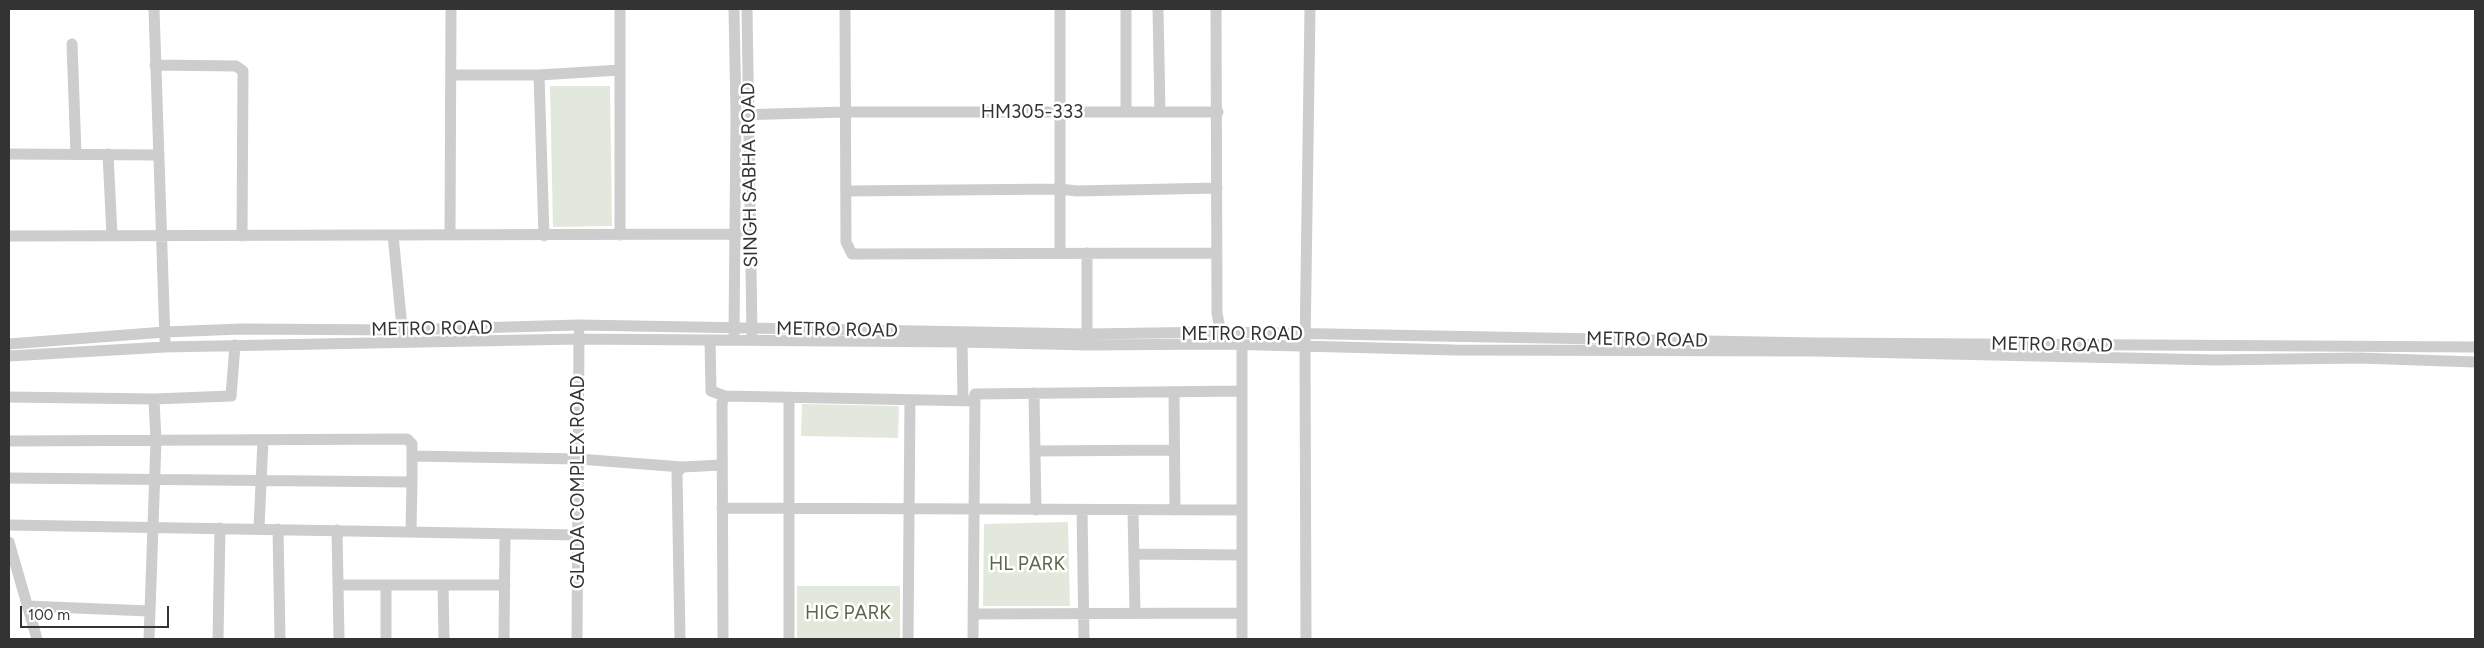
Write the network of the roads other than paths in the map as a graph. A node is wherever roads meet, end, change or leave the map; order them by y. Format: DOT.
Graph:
graph roads {
  1 [pos="154,9"];
  2 [pos="451,9"];
  3 [pos="620,9"];
  4 [pos="734,9"];
  5 [pos="747,9"];
  6 [pos="845,9"];
  7 [pos="1060,9"];
  8 [pos="1126,9"];
  9 [pos="1158,9"];
  10 [pos="1216,9"];
  11 [pos="1310,9"];
  12 [pos="72,44"];
  13 [pos="156,66"];
  14 [pos="620,70"];
  15 [pos="538,74"];
  16 [pos="451,75"];
  17 [pos="846,112"];
  18 [pos="1060,112"];
  19 [pos="1126,112"];
  20 [pos="1160,112"];
  21 [pos="1218,112"];
  22 [pos="736,115"];
  23 [pos="749,115"];
  24 [pos="9,154"];
  25 [pos="76,154"];
  26 [pos="108,154"];
  27 [pos="159,155"];
  28 [pos="1217,188"];
  29 [pos="1060,189"];
  30 [pos="846,191"];
  31 [pos="162,234"];
  32 [pos="751,234"];
  33 [pos="112,235"];
  34 [pos="392,235"];
  35 [pos="450,235"];
  36 [pos="620,235"];
  37 [pos="736,235"];
  38 [pos="9,236"];
  39 [pos="242,236"];
  40 [pos="544,236"];
  41 [pos="1060,252"];
  42 [pos="1087,253"];
  43 [pos="1216,253"];
  44 [pos="579,325"];
  45 [pos="734,328"];
  46 [pos="752,328"];
  47 [pos="402,330"];
  48 [pos="165,332"];
  49 [pos="1306,334"];
  50 [pos="1222,338"];
  51 [pos="578,340"];
  52 [pos="710,340"];
  53 [pos="1087,340"];
  54 [pos="734,341"];
  55 [pos="752,342"];
  56 [pos="962,342"];
  57 [pos="403,343"];
  58 [pos="9,344"];
  59 [pos="1242,344"];
  60 [pos="235,345"];
  61 [pos="165,347"];
  62 [pos="1305,347"];
  63 [pos="2475,347"];
  64 [pos="9,356"];
  65 [pos="2475,362"];
  66 [pos="1242,391"];
  67 [pos="1174,392"];
  68 [pos="1034,393"];
  69 [pos="725,396"];
  70 [pos="9,397"];
  71 [pos="789,398"];
  72 [pos="154,399"];
  73 [pos="910,400"];
  74 [pos="962,400"];
  75 [pos="975,401"];
  76 [pos="263,440"];
  77 [pos="9,441"];
  78 [pos="156,441"];
  79 [pos="1174,450"];
  80 [pos="1035,451"];
  81 [pos="412,456"];
  82 [pos="579,459"];
  83 [pos="722,465"];
  84 [pos="682,466"];
  85 [pos="9,478"];
  86 [pos="154,479"];
  87 [pos="261,482"];
  88 [pos="412,482"];
  89 [pos="722,508"];
  90 [pos="789,509"];
  91 [pos="908,510"];
  92 [pos="974,510"];
  93 [pos="1036,510"];
  94 [pos="1082,510"];
  95 [pos="1133,510"];
  96 [pos="1175,510"];
  97 [pos="1242,510"];
  98 [pos="9,525"];
  99 [pos="153,527"];
  100 [pos="220,528"];
  101 [pos="259,528"];
  102 [pos="278,529"];
  103 [pos="337,530"];
  104 [pos="411,532"];
  105 [pos="505,534"];
  106 [pos="577,535"];
  107 [pos="9,542"];
  108 [pos="1134,554"];
  109 [pos="1242,555"];
  110 [pos="338,585"];
  111 [pos="386,585"];
  112 [pos="443,585"];
  113 [pos="505,585"];
  114 [pos="27,606"];
  115 [pos="149,611"];
  116 [pos="1242,613"];
  117 [pos="973,614"];
  118 [pos="1084,614"];
  119 [pos="1135,614"];
  120 [pos="37,639"];
  121 [pos="149,639"];
  122 [pos="218,639"];
  123 [pos="280,639"];
  124 [pos="339,639"];
  125 [pos="386,639"];
  126 [pos="444,639"];
  127 [pos="504,639"];
  128 [pos="577,639"];
  129 [pos="680,639"];
  130 [pos="723,639"];
  131 [pos="789,639"];
  132 [pos="908,639"];
  133 [pos="973,639"];
  134 [pos="1084,639"];
  135 [pos="1242,639"];
  136 [pos="1306,639"];
  1 -- 13 [label="street"];
  2 -- 16 [label="street"];
  3 -- 14 [label="street"];
  4 -- 22 [label="street, SINGH SABHA ROAD"];
  5 -- 23 [label="street, SINGH SABHA ROAD"];
  6 -- 17 [label="street"];
  7 -- 18 [label="street"];
  8 -- 19 [label="street"];
  9 -- 20 [label="street"];
  10 -- 21 [label="street"];
  11 -- 49 [label="street"];
  12 -- 25 [label="street"];
  13 -- 27 [label="street"];
  13 -- 39 [label="street"];
  14 -- 15 [label="street"];
  14 -- 36 [label="street"];
  15 -- 16 [label="street"];
  15 -- 40 [label="street"];
  16 -- 35 [label="street"];
  17 -- 18 [label="street, HM305-333"];
  17 -- 23 [label="street, HM305-333"];
  17 -- 30 [label="street"];
  18 -- 19 [label="street, HM305-333"];
  18 -- 29 [label="street"];
  19 -- 20 [label="street, HM305-333"];
  20 -- 21 [label="street, HM305-333"];
  21 -- 28 [label="street"];
  22 -- 23 [label="street, HM305-333"];
  22 -- 37 [label="street, SINGH SABHA ROAD"];
  23 -- 32 [label="street, SINGH SABHA ROAD"];
  24 -- 25 [label="street"];
  25 -- 26 [label="street"];
  26 -- 27 [label="street"];
  26 -- 33 [label="street"];
  27 -- 31 [label="street"];
  28 -- 29 [label="street"];
  28 -- 43 [label="street"];
  29 -- 30 [label="street"];
  29 -- 41 [label="street"];
  30 -- 41 [label="street"];
  31 -- 33 [label="street"];
  31 -- 39 [label="street"];
  31 -- 48 [label="street"];
  32 -- 37 [label="street"];
  32 -- 46 [label="street, SINGH SABHA ROAD"];
  33 -- 38 [label="street"];
  34 -- 35 [label="street"];
  34 -- 39 [label="street"];
  34 -- 47 [label="street"];
  35 -- 40 [label="street"];
  36 -- 37 [label="street"];
  36 -- 40 [label="street"];
  37 -- 45 [label="street, SINGH SABHA ROAD"];
  41 -- 42 [label="street"];
  42 -- 43 [label="street"];
  42 -- 53 [label="street"];
  43 -- 50 [label="street"];
  44 -- 45 [label="street, METRO ROAD"];
  44 -- 47 [label="street, METRO ROAD"];
  44 -- 51 [label="street, GLADA COMPLEX ROAD"];
  45 -- 46 [label="street, METRO ROAD"];
  45 -- 54 [label="street, SINGH SABHA ROAD"];
  46 -- 53 [label="street, METRO ROAD"];
  46 -- 55 [label="street, SINGH SABHA ROAD"];
  47 -- 48 [label="street, METRO ROAD"];
  47 -- 57 [label="street"];
  48 -- 58 [label="street, METRO ROAD"];
  48 -- 61 [label="street"];
  49 -- 50 [label="street, METRO ROAD"];
  49 -- 62 [label="street"];
  49 -- 63 [label="street, METRO ROAD"];
  50 -- 53 [label="street, METRO ROAD"];
  50 -- 59 [label="street, METRO ROAD"];
  51 -- 52 [label="street, METRO ROAD"];
  51 -- 57 [label="street, METRO ROAD"];
  51 -- 82 [label="street, GLADA COMPLEX ROAD"];
  52 -- 54 [label="street, METRO ROAD"];
  52 -- 69 [label="street"];
  53 -- 56 [label="street, METRO ROAD"];
  54 -- 55 [label="street, METRO ROAD"];
  55 -- 56 [label="street, METRO ROAD"];
  56 -- 74 [label="street"];
  57 -- 60 [label="street, METRO ROAD"];
  59 -- 62 [label="street, METRO ROAD"];
  59 -- 66 [label="street"];
  60 -- 61 [label="street, METRO ROAD"];
  60 -- 72 [label="street"];
  61 -- 64 [label="street, METRO ROAD"];
  62 -- 65 [label="street, METRO ROAD"];
  62 -- 136 [label="street"];
  66 -- 67 [label="street"];
  66 -- 97 [label="street"];
  67 -- 68 [label="street"];
  67 -- 79 [label="street"];
  68 -- 75 [label="street"];
  68 -- 80 [label="street"];
  69 -- 71 [label="street"];
  69 -- 83 [label="street"];
  70 -- 72 [label="street"];
  71 -- 73 [label="street"];
  71 -- 90 [label="street"];
  72 -- 78 [label="street"];
  73 -- 74 [label="street"];
  73 -- 91 [label="street"];
  74 -- 75 [label="street"];
  75 -- 92 [label="street"];
  76 -- 78 [label="street"];
  76 -- 81 [label="street"];
  76 -- 87 [label="street"];
  77 -- 78 [label="street"];
  78 -- 86 [label="street"];
  79 -- 80 [label="street"];
  79 -- 96 [label="street"];
  80 -- 93 [label="street"];
  81 -- 82 [label="street"];
  81 -- 88 [label="street"];
  82 -- 84 [label="street"];
  82 -- 106 [label="street, GLADA COMPLEX ROAD"];
  83 -- 84 [label="street"];
  83 -- 89 [label="street"];
  84 -- 129 [label="street"];
  85 -- 86 [label="street"];
  86 -- 87 [label="street"];
  86 -- 99 [label="street"];
  87 -- 88 [label="street"];
  87 -- 101 [label="street"];
  88 -- 104 [label="street"];
  89 -- 90 [label="street"];
  89 -- 130 [label="street"];
  90 -- 91 [label="street"];
  90 -- 131 [label="street"];
  91 -- 92 [label="street"];
  91 -- 132 [label="street"];
  92 -- 93 [label="street"];
  92 -- 117 [label="street"];
  93 -- 94 [label="street"];
  94 -- 95 [label="street"];
  94 -- 118 [label="street"];
  95 -- 96 [label="street"];
  95 -- 108 [label="street"];
  96 -- 97 [label="street"];
  97 -- 109 [label="street"];
  98 -- 99 [label="street"];
  99 -- 100 [label="street"];
  99 -- 115 [label="street"];
  100 -- 101 [label="street"];
  100 -- 122 [label="street"];
  101 -- 102 [label="street"];
  102 -- 103 [label="street"];
  102 -- 123 [label="street"];
  103 -- 104 [label="street"];
  103 -- 110 [label="street"];
  104 -- 105 [label="street"];
  105 -- 106 [label="street"];
  105 -- 113 [label="street"];
  106 -- 128 [label="street, GLADA COMPLEX ROAD"];
  107 -- 114 [label="street"];
  108 -- 109 [label="street"];
  108 -- 119 [label="street"];
  109 -- 116 [label="street"];
  110 -- 111 [label="street"];
  110 -- 124 [label="street"];
  111 -- 112 [label="street"];
  111 -- 125 [label="street"];
  112 -- 113 [label="street"];
  112 -- 126 [label="street"];
  113 -- 127 [label="street"];
  114 -- 115 [label="street"];
  114 -- 120 [label="street"];
  115 -- 121 [label="street"];
  116 -- 119 [label="street"];
  116 -- 135 [label="street"];
  117 -- 118 [label="street"];
  117 -- 133 [label="street"];
  118 -- 119 [label="street"];
  118 -- 134 [label="street"];
}
